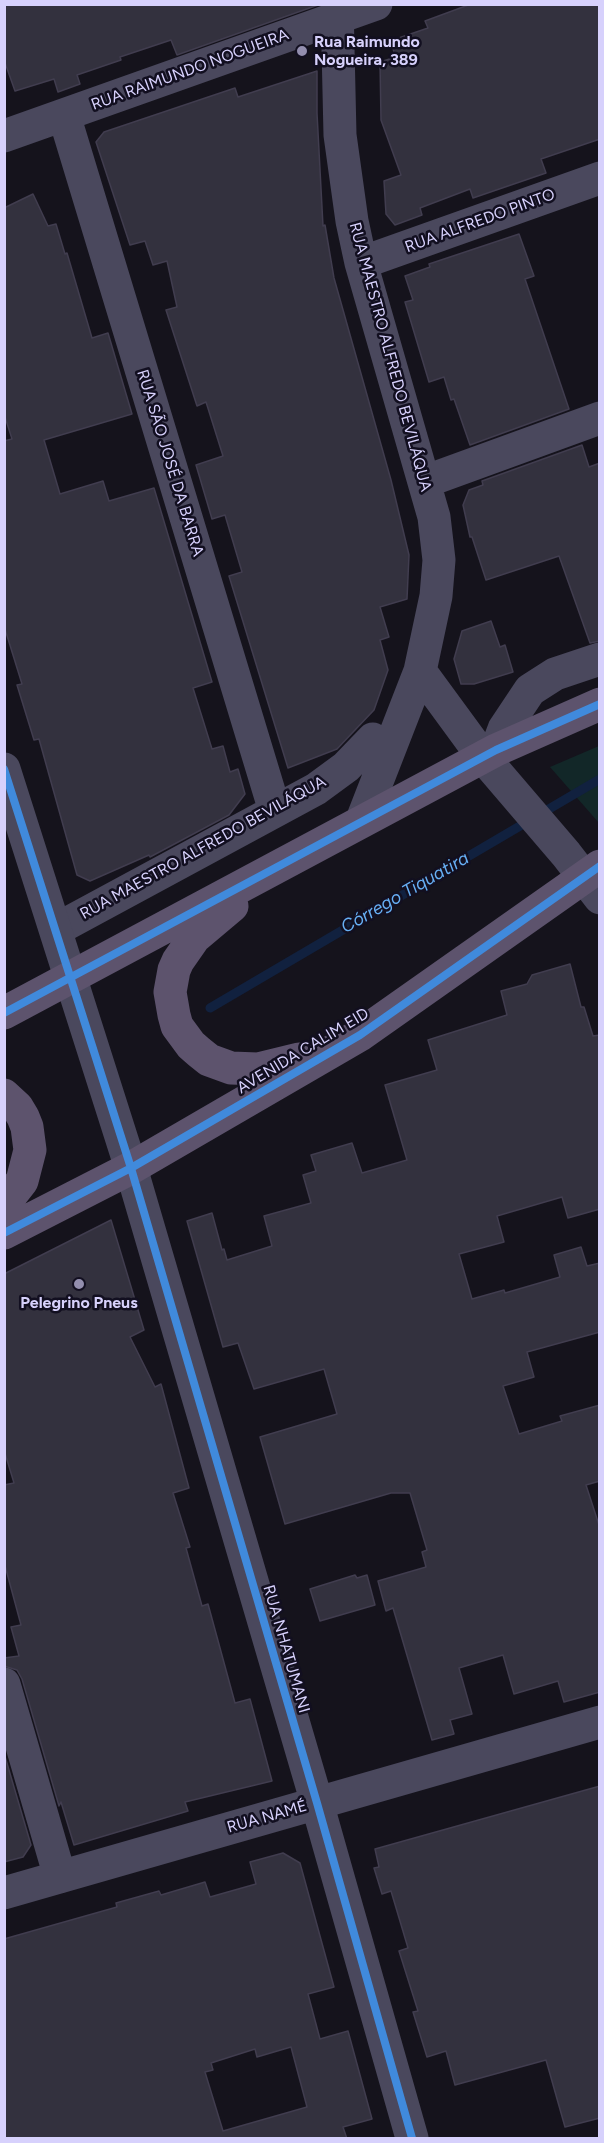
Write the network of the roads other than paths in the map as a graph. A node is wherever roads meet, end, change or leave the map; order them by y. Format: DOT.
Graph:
graph roads {
  1 [pos="376,4"];
  2 [pos="337,11"];
  3 [pos="64,115"];
  4 [pos="4,136"];
  5 [pos="600,178"];
  6 [pos="361,263"];
  7 [pos="600,418"];
  8 [pos="424,482"];
  9 [pos="600,659"];
  10 [pos="420,671"];
  11 [pos="600,704"];
  12 [pos="373,739"];
  13 [pos="489,753"];
  14 [pos="4,769"];
  15 [pos="275,811"];
  16 [pos="362,820"];
  17 [pos="292,858"];
  18 [pos="587,874"];
  19 [pos="57,929"];
  20 [pos="70,976"];
  21 [pos="4,1012"];
  22 [pos="360,1035"];
  23 [pos="4,1095"];
  24 [pos="131,1168"];
  25 [pos="4,1204"];
  26 [pos="4,1233"];
  27 [pos="4,1684"];
  28 [pos="600,1722"];
  29 [pos="317,1803"];
  30 [pos="60,1877"];
  31 [pos="4,1893"];
  32 [pos="412,2139"];
  1 -- 2 [label="street, RUA RAIMUNDO NOGUEIRA"];
  2 -- 3 [label="street, RUA RAIMUNDO NOGUEIRA"];
  2 -- 6 [label="street, RUA MAESTRO ALFREDO BEVILÁQUA"];
  3 -- 4 [label="street, RUA RAIMUNDO NOGUEIRA"];
  3 -- 15 [label="street, RUA SÃO JOSÉ DA BARRA"];
  5 -- 6 [label="street, RUA ALFREDO PINTO"];
  6 -- 8 [label="street, RUA MAESTRO ALFREDO BEVILÁQUA"];
  7 -- 8 [label="street"];
  8 -- 10 [label="street, RUA MAESTRO ALFREDO BEVILÁQUA"];
  9 -- 13 [label="street"];
  10 -- 13 [label="street"];
  10 -- 16 [label="street, RUA MAESTRO ALFREDO BEVILÁQUA"];
  11 -- 13 [label="main road"];
  12 -- 15 [label="street, RUA MAESTRO ALFREDO BEVILÁQUA"];
  13 -- 16 [label="main road"];
  13 -- 18 [label="street"];
  14 -- 19 [label="street, RUA NHATUMANI"];
  15 -- 19 [label="street, RUA MAESTRO ALFREDO BEVILÁQUA"];
  16 -- 17 [label="main road"];
  17 -- 20 [label="main road"];
  17 -- 22 [label="main road"];
  18 -- 22 [label="main road, AVENIDA CALIM EID"];
  19 -- 20 [label="street, RUA NHATUMANI"];
  20 -- 21 [label="main road"];
  20 -- 24 [label="street, RUA NHATUMANI"];
  22 -- 24 [label="main road, AVENIDA CALIM EID"];
  23 -- 25 [label="main road"];
  24 -- 26 [label="main road, AVENIDA CALIM EID"];
  24 -- 29 [label="street, RUA NHATUMANI"];
  27 -- 30 [label="street"];
  28 -- 29 [label="street, RUA NAMÉ"];
  29 -- 30 [label="street, RUA NAMÉ"];
  29 -- 32 [label="street, RUA NHATUMANI"];
  30 -- 31 [label="street, RUA NAMÉ"];
}
